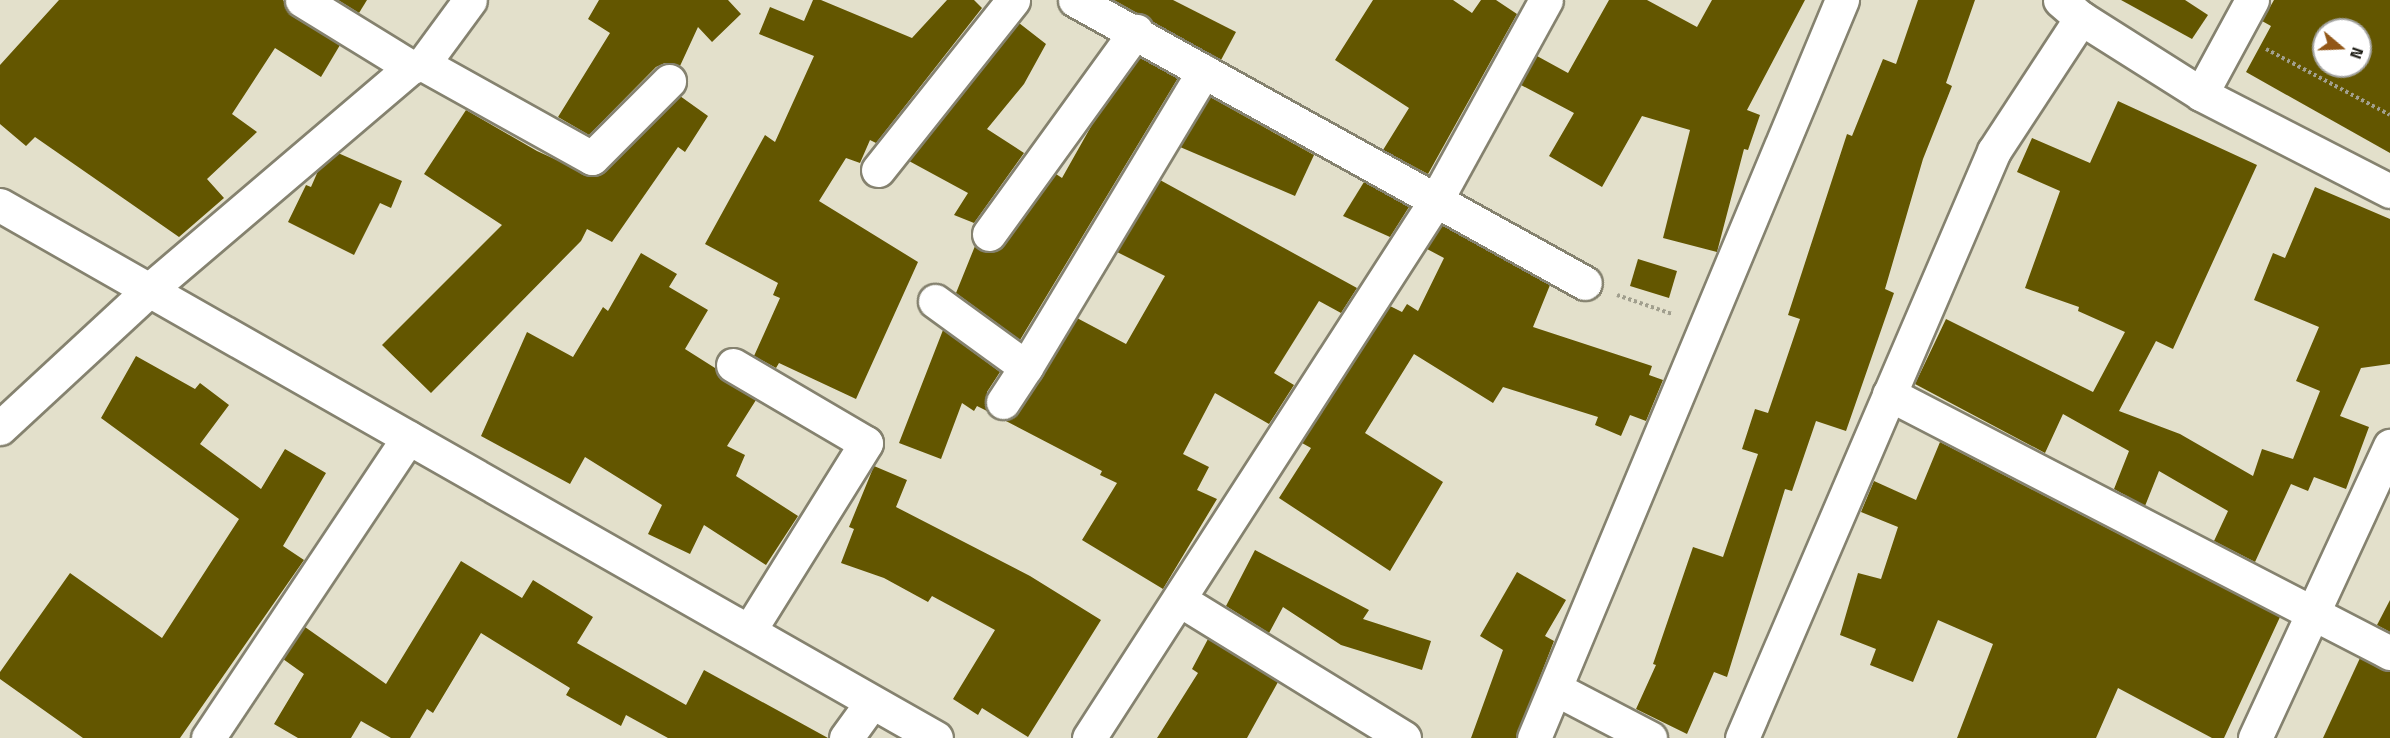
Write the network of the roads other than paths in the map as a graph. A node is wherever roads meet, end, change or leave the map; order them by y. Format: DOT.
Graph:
graph roads {
  1 [pos="302,0"];
  2 [pos="470,0"];
  3 [pos="1013,0"];
  4 [pos="1075,0"];
  5 [pos="1842,0"];
  6 [pos="2252,0"];
  7 [pos="1544,1"];
  8 [pos="2071,9"];
  9 [pos="1136,32"];
  10 [pos="417,66"];
  11 [pos="1204,71"];
  12 [pos="669,81"];
  13 [pos="2201,94"];
  14 [pos="878,170"];
  15 [pos="2390,191"];
  16 [pos="1436,200"];
  17 [pos="0,205"];
  18 [pos="989,234"];
  19 [pos="1585,283"];
  20 [pos="149,290"];
  21 [pos="935,301"];
  22 [pos="732,365"];
  23 [pos="1026,367"];
  24 [pos="1889,394"];
  25 [pos="1003,402"];
  26 [pos="0,428"];
  27 [pos="408,438"];
  28 [pos="2390,446"];
  29 [pos="1180,600"];
  30 [pos="2311,613"];
  31 [pos="749,631"];
  32 [pos="2390,653"];
  33 [pos="1556,689"];
  34 [pos="872,702"];
  35 [pos="208,738"];
  36 [pos="846,738"];
  37 [pos="936,738"];
  38 [pos="1089,738"];
  39 [pos="1404,738"];
  40 [pos="1534,738"];
  41 [pos="1650,738"];
  42 [pos="1742,738"];
  43 [pos="2255,738"];
  1 -- 10 [label="street"];
  2 -- 10 [label="street"];
  3 -- 14 [label="street"];
  4 -- 9 [label="street"];
  5 -- 33 [label="street"];
  6 -- 13 [label="street"];
  7 -- 16 [label="street"];
  8 -- 13 [label="street"];
  8 -- 24 [label="street"];
  9 -- 11 [label="street"];
  9 -- 18 [label="street"];
  10 -- 12 [label="street"];
  10 -- 20 [label="street"];
  11 -- 16 [label="street"];
  11 -- 23 [label="street"];
  13 -- 15 [label="street"];
  16 -- 19 [label="street"];
  16 -- 29 [label="street"];
  17 -- 20 [label="street"];
  20 -- 26 [label="street"];
  20 -- 27 [label="street"];
  21 -- 23 [label="street"];
  22 -- 31 [label="street"];
  23 -- 25 [label="street"];
  24 -- 30 [label="street"];
  24 -- 42 [label="street"];
  27 -- 31 [label="street"];
  27 -- 35 [label="street"];
  28 -- 30 [label="street"];
  29 -- 38 [label="street"];
  29 -- 39 [label="street"];
  30 -- 32 [label="street"];
  30 -- 43 [label="street"];
  31 -- 34 [label="street"];
  33 -- 40 [label="street"];
  33 -- 41 [label="street"];
  34 -- 36 [label="street"];
  34 -- 37 [label="street"];
}
